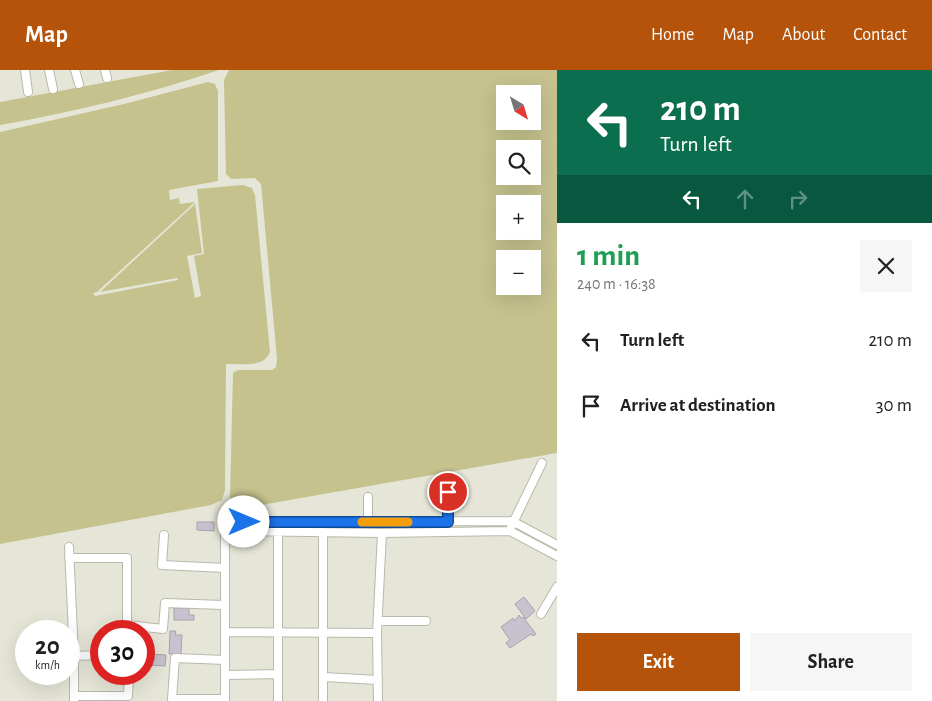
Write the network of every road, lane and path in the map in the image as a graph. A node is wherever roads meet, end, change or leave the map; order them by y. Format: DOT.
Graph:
graph roads {
  1 [pos="25,70"];
  2 [pos="50,70"];
  3 [pos="75,70"];
  4 [pos="79,84"];
  5 [pos="53,89"];
  6 [pos="28,92"];
  7 [pos="542,463"];
  8 [pos="448,476"];
  9 [pos="368,498"];
  10 [pos="371,522"];
  11 [pos="448,522"];
  12 [pos="512,522"];
  13 [pos="510,531"];
  14 [pos="278,532"];
  15 [pos="323,532"];
  16 [pos="378,533"];
  17 [pos="164,535"];
  18 [pos="226,539"];
  19 [pos="557,545"];
  20 [pos="68,547"];
  21 [pos="557,556"];
  22 [pos="69,558"];
  23 [pos="225,568"];
  24 [pos="557,587"];
  25 [pos="224,605"];
  26 [pos="541,614"];
  27 [pos="72,620"];
  28 [pos="378,621"];
  29 [pos="426,622"];
  30 [pos="226,632"];
  31 [pos="276,633"];
  32 [pos="324,633"];
  33 [pos="377,633"];
  34 [pos="225,660"];
  35 [pos="277,674"];
  36 [pos="224,675"];
  37 [pos="324,677"];
  38 [pos="378,680"];
  39 [pos="74,685"];
  40 [pos="128,685"];
  41 [pos="74,698"];
  42 [pos="225,700"];
  43 [pos="278,701"];
  44 [pos="323,701"];
  45 [pos="378,701"];
  1 -- 6 [label="street"];
  2 -- 5 [label="street"];
  3 -- 4 [label="street"];
  7 -- 12 [label="street"];
  8 -- 11 [label="street"];
  9 -- 10 [label="street"];
  10 -- 11 [label="street"];
  10 -- 16 [label="street"];
  10 -- 18 [label="street"];
  11 -- 12 [label="street"];
  12 -- 13 [label="street"];
  12 -- 19 [label="street"];
  13 -- 16 [label="street"];
  13 -- 21 [label="street"];
  14 -- 15 [label="street"];
  14 -- 18 [label="street"];
  14 -- 31 [label="street"];
  15 -- 16 [label="street"];
  15 -- 32 [label="street"];
  16 -- 28 [label="street"];
  17 -- 23 [label="street"];
  18 -- 23 [label="street"];
  20 -- 22 [label="street"];
  22 -- 25 [label="street"];
  22 -- 27 [label="street"];
  23 -- 25 [label="street"];
  24 -- 26 [label="street"];
  25 -- 30 [label="street"];
  28 -- 29 [label="street"];
  28 -- 33 [label="street"];
  30 -- 31 [label="street"];
  30 -- 34 [label="street"];
  31 -- 32 [label="street"];
  31 -- 35 [label="street"];
  32 -- 33 [label="street"];
  32 -- 37 [label="street"];
  33 -- 38 [label="street"];
  34 -- 36 [label="street"];
  34 -- 42 [label="street"];
  35 -- 36 [label="street"];
  35 -- 43 [label="street"];
  36 -- 42 [label="street"];
  37 -- 38 [label="street"];
  37 -- 44 [label="street"];
  38 -- 45 [label="street"];
  39 -- 41 [label="street"];
  40 -- 41 [label="street"];
}
